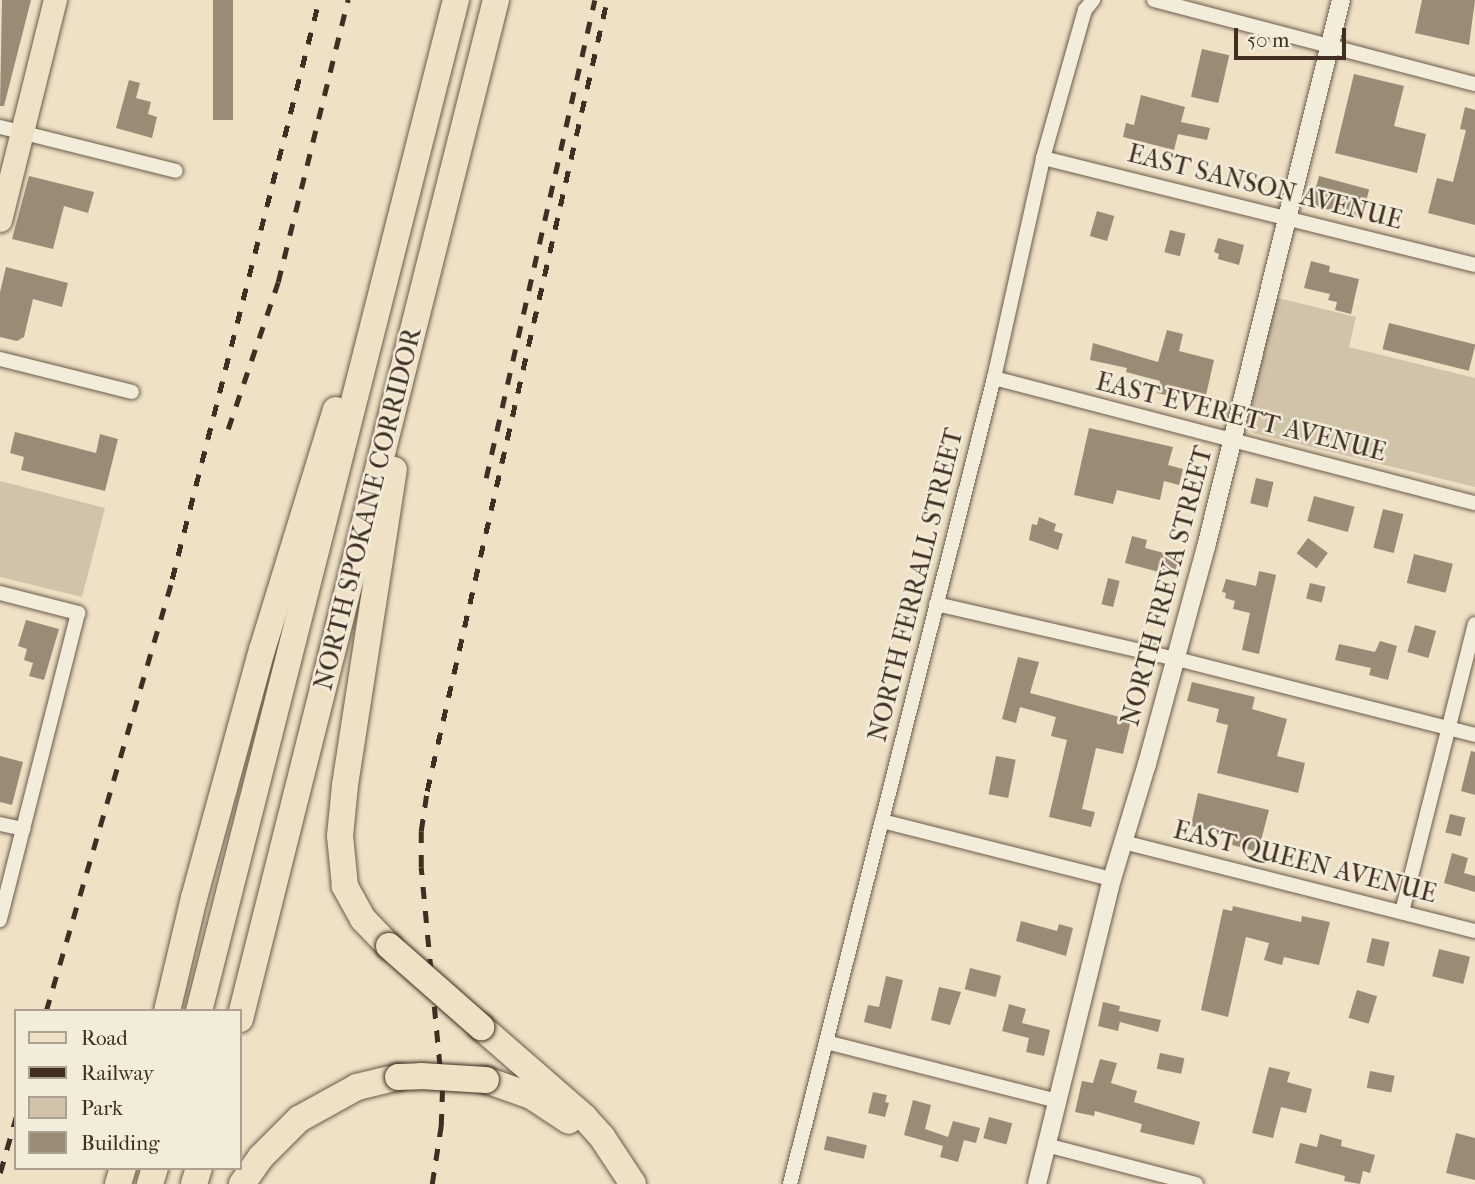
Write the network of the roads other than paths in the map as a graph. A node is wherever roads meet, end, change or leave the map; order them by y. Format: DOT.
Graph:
graph roads {
  1 [pos="55,0"];
  2 [pos="456,0"];
  3 [pos="496,0"];
  4 [pos="1093,0"];
  5 [pos="1154,0"];
  6 [pos="1341,0"];
  7 [pos="1328,46"];
  8 [pos="1475,84"];
  9 [pos="11,130"];
  10 [pos="1043,158"];
  11 [pos="176,171"];
  12 [pos="1286,216"];
  13 [pos="0,220"];
  14 [pos="400,226"];
  15 [pos="429,263"];
  16 [pos="1475,265"];
  17 [pos="0,359"];
  18 [pos="994,378"];
  19 [pos="132,392"];
  20 [pos="1233,440"];
  21 [pos="1475,503"];
  22 [pos="0,593"];
  23 [pos="936,604"];
  24 [pos="1475,624"];
  25 [pos="1177,659"];
  26 [pos="1448,728"];
  27 [pos="1475,734"];
  28 [pos="882,821"];
  29 [pos="0,824"];
  30 [pos="23,830"];
  31 [pos="1123,842"];
  32 [pos="1112,879"];
  33 [pos="1402,912"];
  34 [pos="0,920"];
  35 [pos="1475,931"];
  36 [pos="167,1009"];
  37 [pos="200,1009"];
  38 [pos="242,1011"];
  39 [pos="826,1042"];
  40 [pos="1058,1101"];
  41 [pos="1046,1145"];
  42 [pos="242,1184"];
  43 [pos="619,1184"];
  44 [pos="633,1184"];
  45 [pos="790,1184"];
  46 [pos="1037,1184"];
  47 [pos="1196,1184"];
  1 -- 9 [label="main road"];
  2 -- 14 [label="highway, NORTH SPOKANE CORRIDOR"];
  3 -- 15 [label="highway, NORTH SPOKANE CORRIDOR"];
  4 -- 10 [label="street, NORTH FERRALL STREET"];
  5 -- 7 [label="street"];
  6 -- 7 [label="street, NORTH FREYA STREET"];
  7 -- 8 [label="street"];
  7 -- 12 [label="street, NORTH FREYA STREET"];
  9 -- 11 [label="street"];
  9 -- 13 [label="main road"];
  10 -- 12 [label="street, EAST SANSON AVENUE"];
  10 -- 18 [label="street, NORTH FERRALL STREET"];
  12 -- 16 [label="street, EAST SANSON AVENUE"];
  12 -- 20 [label="street, NORTH FREYA STREET"];
  14 -- 36 [label="highway"];
  14 -- 37 [label="highway, NORTH SPOKANE CORRIDOR"];
  15 -- 38 [label="highway, NORTH SPOKANE CORRIDOR"];
  15 -- 44 [label="highway, bridge"];
  17 -- 19 [label="street"];
  18 -- 20 [label="street, EAST EVERETT AVENUE"];
  18 -- 23 [label="street, NORTH FERRALL STREET"];
  20 -- 21 [label="street, EAST EVERETT AVENUE"];
  20 -- 25 [label="street, NORTH FREYA STREET"];
  22 -- 30 [label="street"];
  23 -- 25 [label="street"];
  23 -- 28 [label="street, NORTH FERRALL STREET"];
  24 -- 26 [label="street"];
  25 -- 26 [label="street"];
  25 -- 31 [label="street, NORTH FREYA STREET"];
  26 -- 27 [label="street"];
  26 -- 33 [label="street"];
  28 -- 32 [label="street"];
  28 -- 39 [label="street, NORTH FERRALL STREET"];
  29 -- 30 [label="street"];
  30 -- 34 [label="street"];
  31 -- 32 [label="street, NORTH FREYA STREET"];
  31 -- 33 [label="street, EAST QUEEN AVENUE"];
  32 -- 40 [label="street, NORTH FREYA STREET"];
  33 -- 35 [label="street, EAST QUEEN AVENUE"];
  39 -- 40 [label="street"];
  39 -- 45 [label="street, NORTH FERRALL STREET"];
  40 -- 41 [label="street, NORTH FREYA STREET"];
  41 -- 46 [label="street, NORTH FREYA STREET"];
  41 -- 47 [label="street"];
  42 -- 43 [label="highway, bridge"];
}
